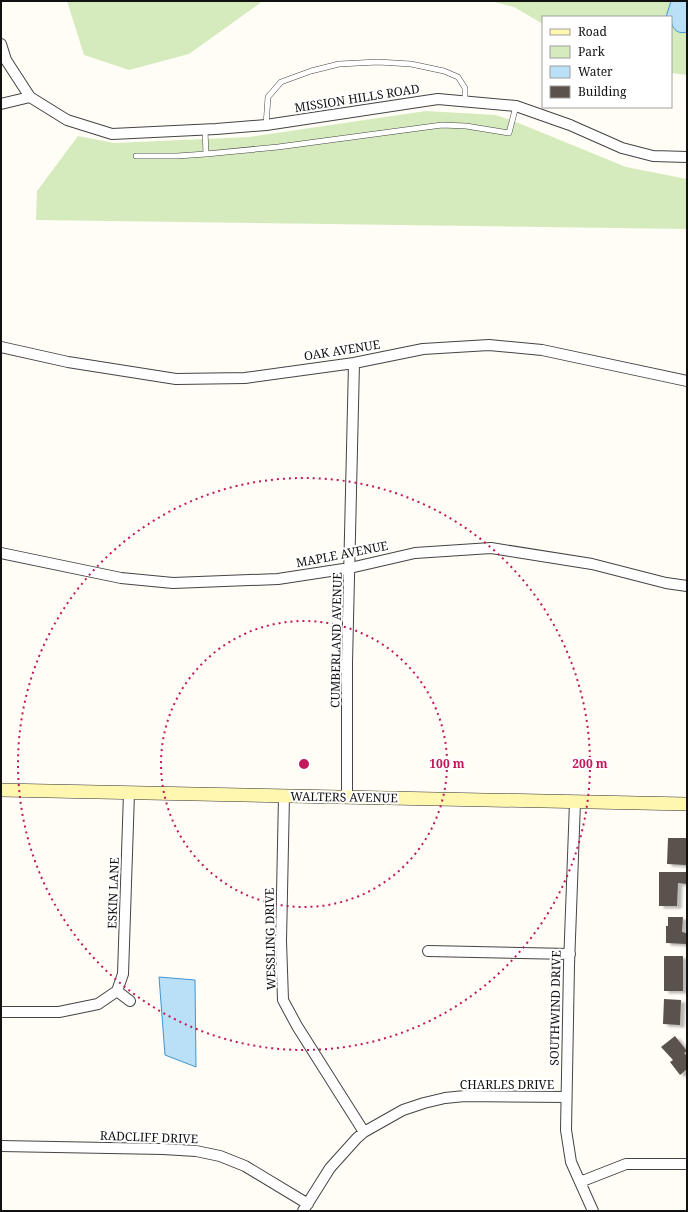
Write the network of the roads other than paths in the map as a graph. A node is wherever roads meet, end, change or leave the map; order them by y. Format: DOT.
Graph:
graph roads {
  1 [pos="1,44"];
  2 [pos="30,97"];
  3 [pos="465,101"];
  4 [pos="1,104"];
  5 [pos="516,106"];
  6 [pos="266,125"];
  7 [pos="205,130"];
  8 [pos="206,154"];
  9 [pos="136,156"];
  10 [pos="687,157"];
  11 [pos="1,347"];
  12 [pos="354,363"];
  13 [pos="687,381"];
  14 [pos="1,553"];
  15 [pos="350,568"];
  16 [pos="687,586"];
  17 [pos="1,790"];
  18 [pos="129,793"];
  19 [pos="284,796"];
  20 [pos="347,797"];
  21 [pos="575,802"];
  22 [pos="687,804"];
  23 [pos="428,951"];
  24 [pos="570,954"];
  25 [pos="117,992"];
  26 [pos="130,1001"];
  27 [pos="1,1012"];
  28 [pos="566,1098"];
  29 [pos="364,1132"];
  30 [pos="1,1146"];
  31 [pos="687,1164"];
  32 [pos="580,1182"];
  33 [pos="305,1207"];
  34 [pos="593,1211"];
  1 -- 2 [label="street, MISSION HILLS ROAD"];
  2 -- 4 [label="street"];
  2 -- 7 [label="street, MISSION HILLS ROAD"];
  3 -- 5 [label="street, MISSION HILLS ROAD"];
  3 -- 6 [label="street, MISSION HILLS ROAD"];
  3 -- 6 [label="lane"];
  5 -- 8 [label="lane"];
  5 -- 10 [label="street, MISSION HILLS ROAD"];
  6 -- 7 [label="street, MISSION HILLS ROAD"];
  7 -- 8 [label="lane"];
  8 -- 9 [label="lane"];
  11 -- 12 [label="street, OAK AVENUE"];
  12 -- 13 [label="street, OAK AVENUE"];
  12 -- 15 [label="street, CUMBERLAND AVENUE"];
  14 -- 15 [label="street, MAPLE AVENUE"];
  15 -- 16 [label="street, MAPLE AVENUE"];
  15 -- 20 [label="street, CUMBERLAND AVENUE"];
  17 -- 18 [label="main road, WALTERS AVENUE"];
  18 -- 19 [label="main road, WALTERS AVENUE"];
  18 -- 25 [label="street, ESKIN LANE"];
  19 -- 20 [label="main road, WALTERS AVENUE"];
  19 -- 29 [label="street, WESSLING DRIVE"];
  20 -- 21 [label="main road, WALTERS AVENUE"];
  21 -- 22 [label="main road, WALTERS AVENUE"];
  21 -- 24 [label="street, SOUTHWIND DRIVE"];
  23 -- 24 [label="street"];
  24 -- 28 [label="street, SOUTHWIND DRIVE"];
  25 -- 26 [label="street"];
  25 -- 27 [label="street"];
  28 -- 29 [label="street, CHARLES DRIVE"];
  28 -- 32 [label="street, SOUTHWIND DRIVE"];
  29 -- 33 [label="street, CHARLES DRIVE"];
  30 -- 33 [label="street, RADCLIFF DRIVE"];
  31 -- 32 [label="street"];
  32 -- 34 [label="street, SOUTHWIND DRIVE"];
}
